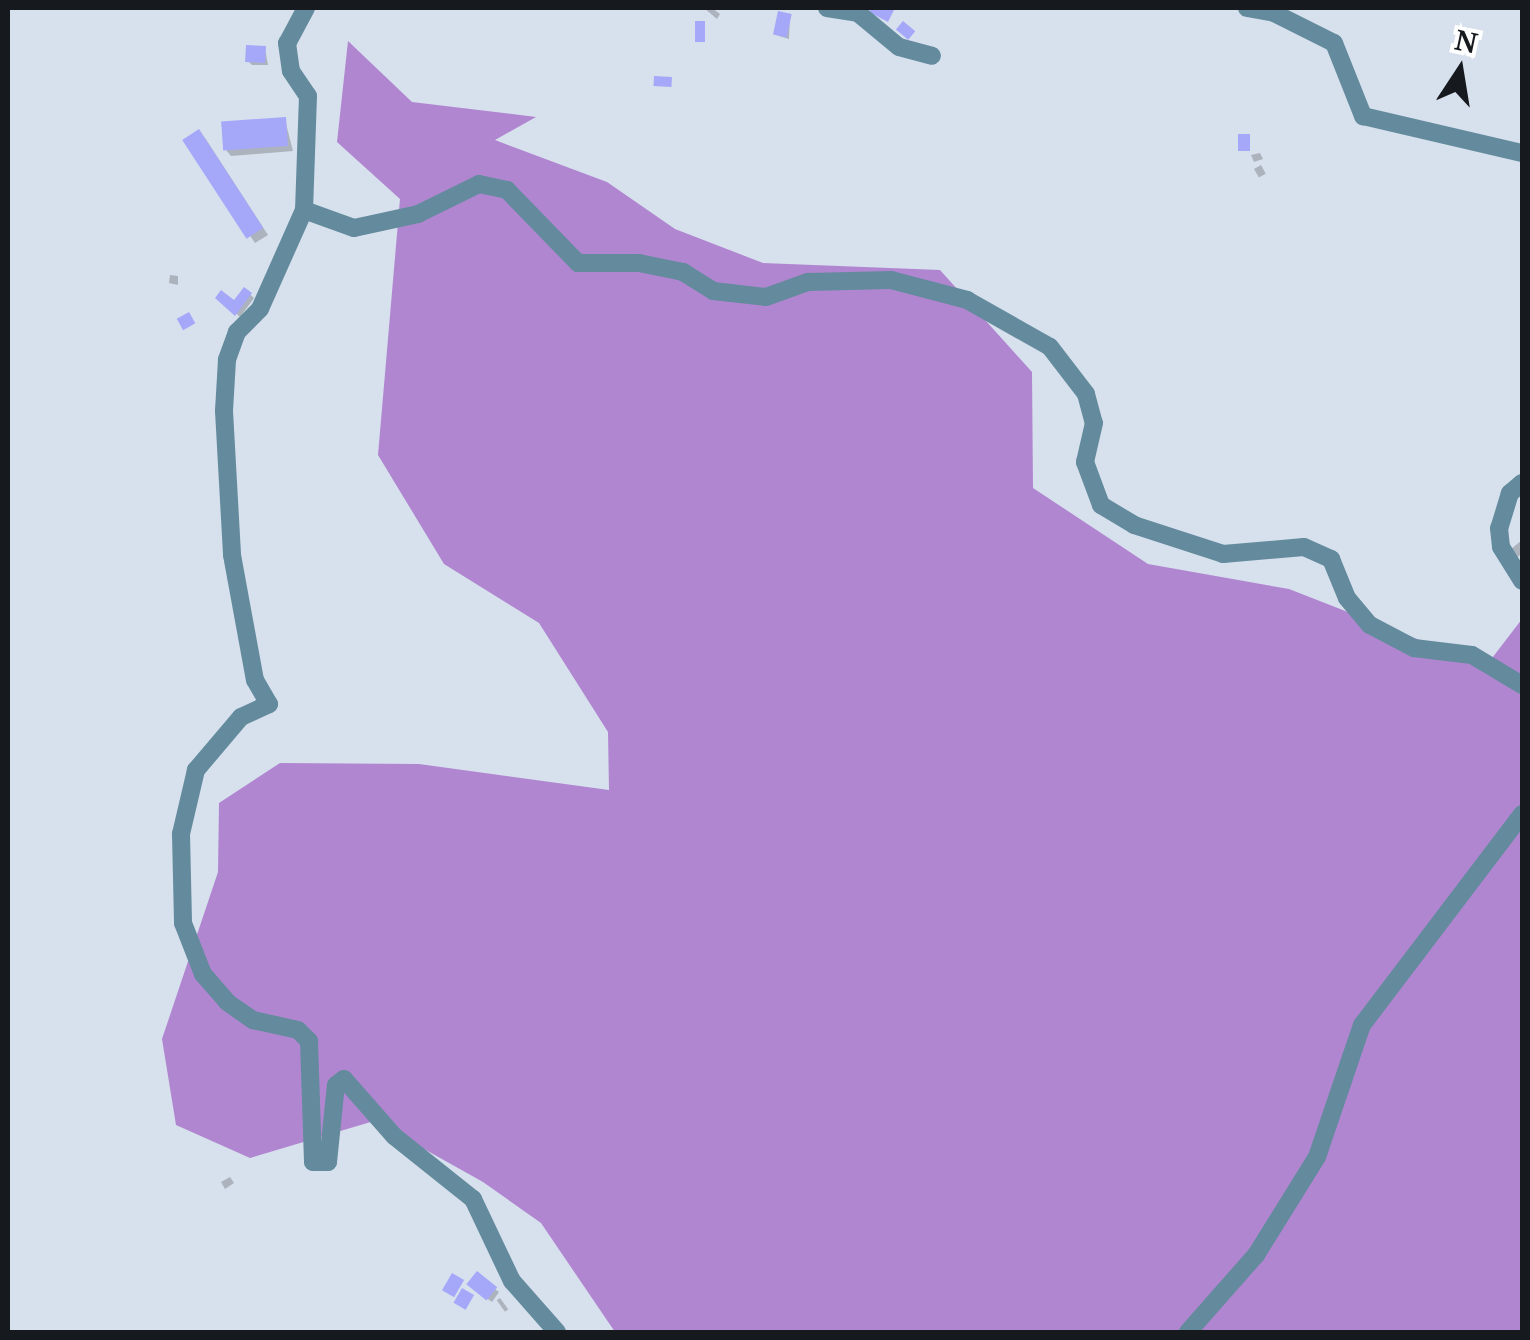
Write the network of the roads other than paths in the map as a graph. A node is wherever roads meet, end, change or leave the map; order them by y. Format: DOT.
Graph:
graph roads {
  1 [pos="306,8"];
  2 [pos="827,8"];
  3 [pos="1248,8"];
  4 [pos="932,56"];
  5 [pos="1522,152"];
  6 [pos="304,210"];
  7 [pos="1522,483"];
  8 [pos="1522,581"];
  9 [pos="1522,685"];
  10 [pos="1522,814"];
  11 [pos="556,1332"];
  12 [pos="1188,1332"];
  1 -- 6 [label="street"];
  2 -- 4 [label="street"];
  3 -- 5 [label="street"];
  6 -- 9 [label="street"];
  6 -- 11 [label="street"];
  7 -- 8 [label="street"];
  10 -- 12 [label="street"];
}
